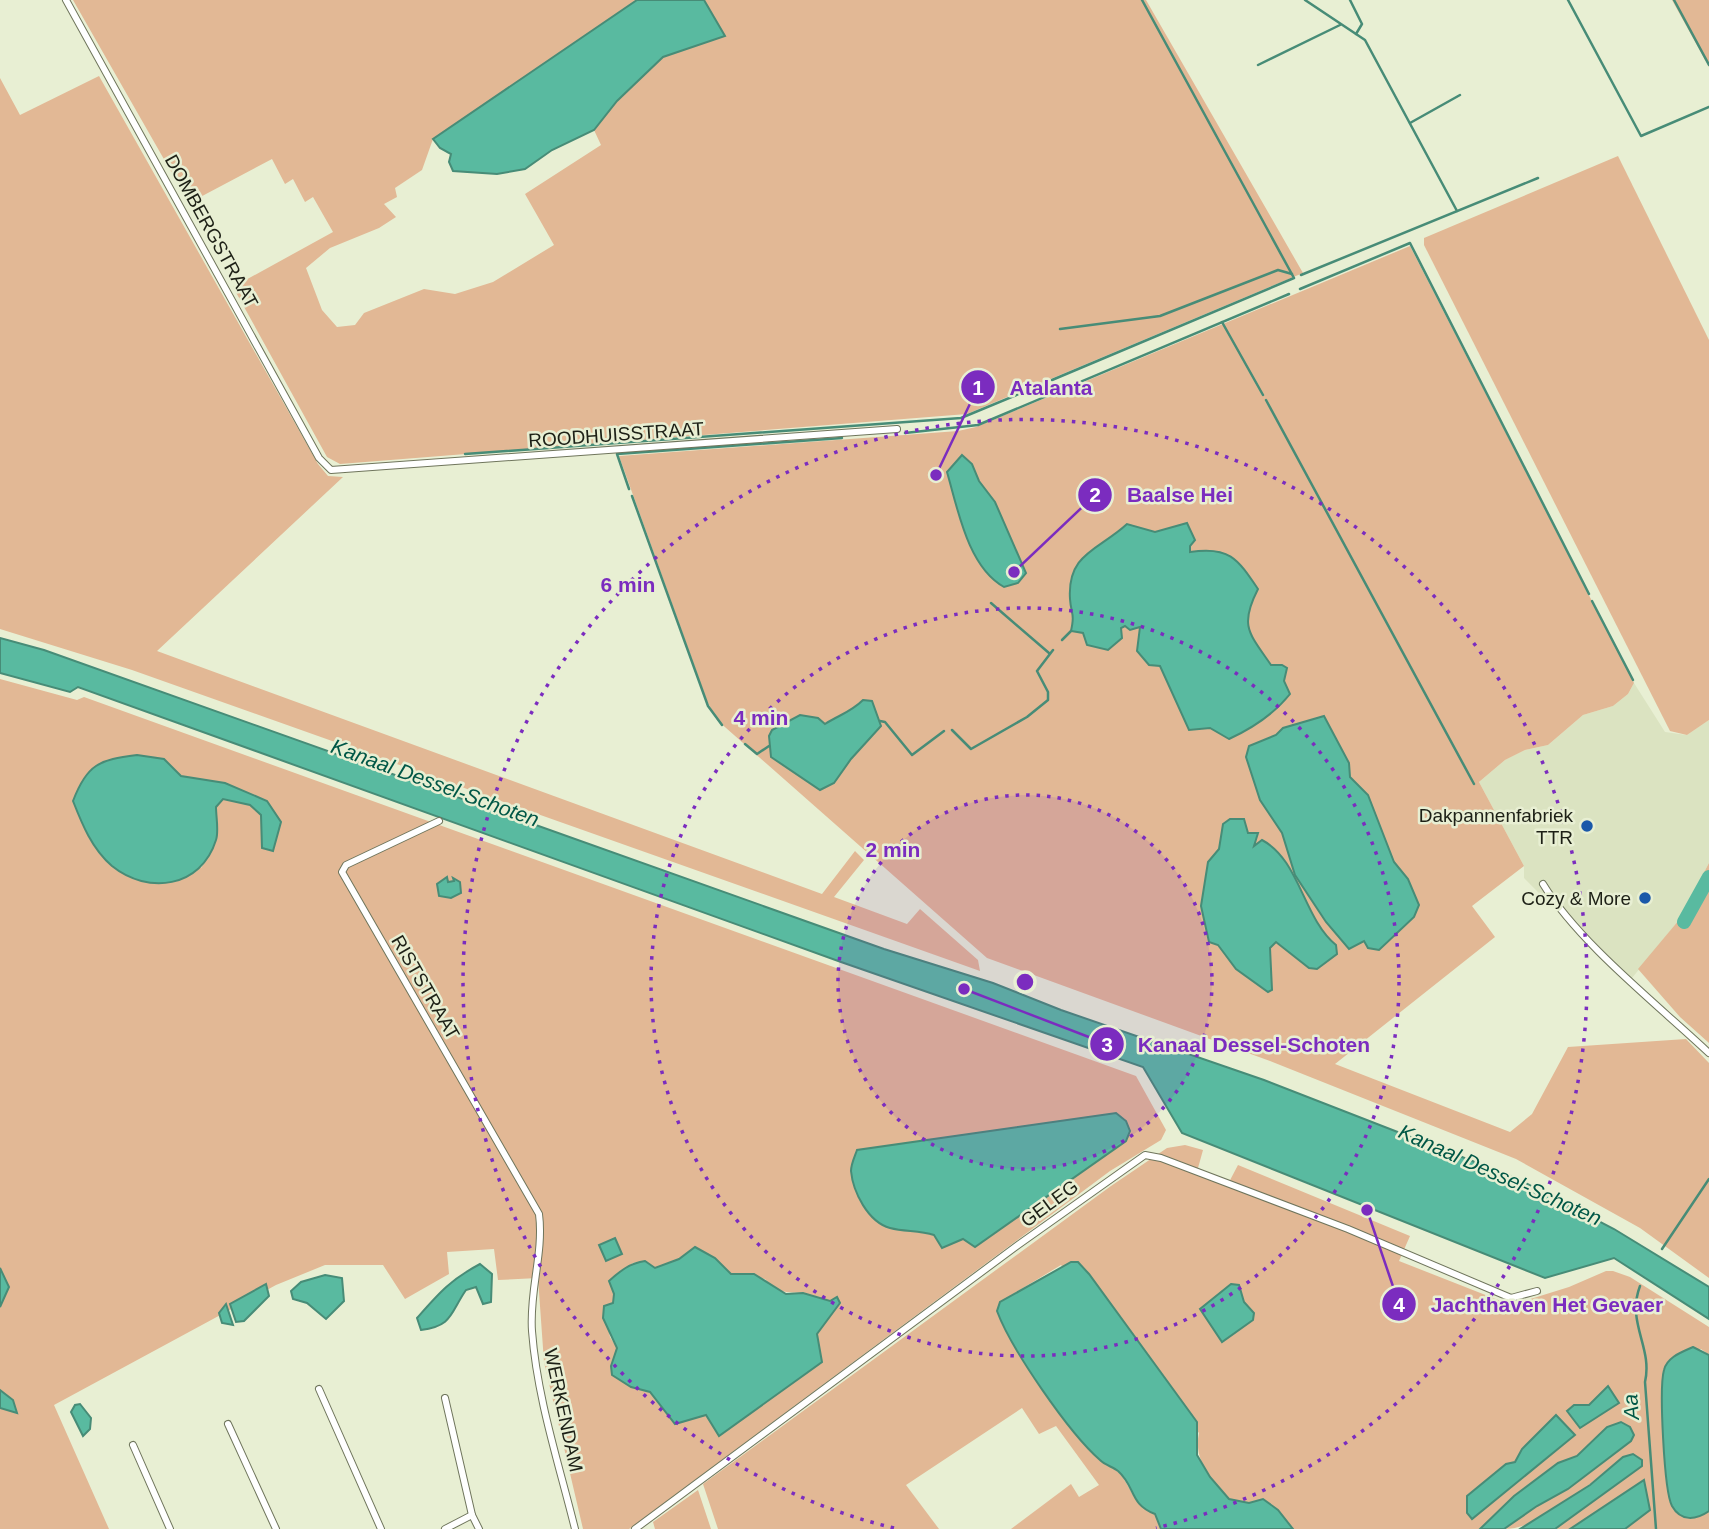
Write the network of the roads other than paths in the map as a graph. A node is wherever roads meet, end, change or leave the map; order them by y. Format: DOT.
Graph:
graph roads {
  1 [pos="66,0"];
  2 [pos="897,429"];
  3 [pos="337,471"];
  4 [pos="439,821"];
  5 [pos="1543,884"];
  6 [pos="1709,1053"];
  7 [pos="539,1214"];
  8 [pos="1537,1291"];
  9 [pos="319,1390"];
  10 [pos="445,1398"];
  11 [pos="228,1424"];
  12 [pos="133,1445"];
  13 [pos="471,1515"];
  14 [pos="170,1529"];
  15 [pos="276,1529"];
  16 [pos="381,1529"];
  17 [pos="445,1529"];
  18 [pos="479,1529"];
  19 [pos="575,1529"];
  20 [pos="635,1529"];
  1 -- 3 [label="street, DOMBERGSTRAAT"];
  2 -- 3 [label="street, ROODHUISSTRAAT"];
  4 -- 7 [label="street, RISTSTRAAT"];
  5 -- 6 [label="street"];
  7 -- 19 [label="street, WERKENDAM"];
  8 -- 20 [label="street, GELEG"];
  9 -- 16 [label="street"];
  10 -- 13 [label="street"];
  11 -- 15 [label="street"];
  12 -- 14 [label="street"];
  13 -- 17 [label="street"];
  13 -- 18 [label="street"];
}
